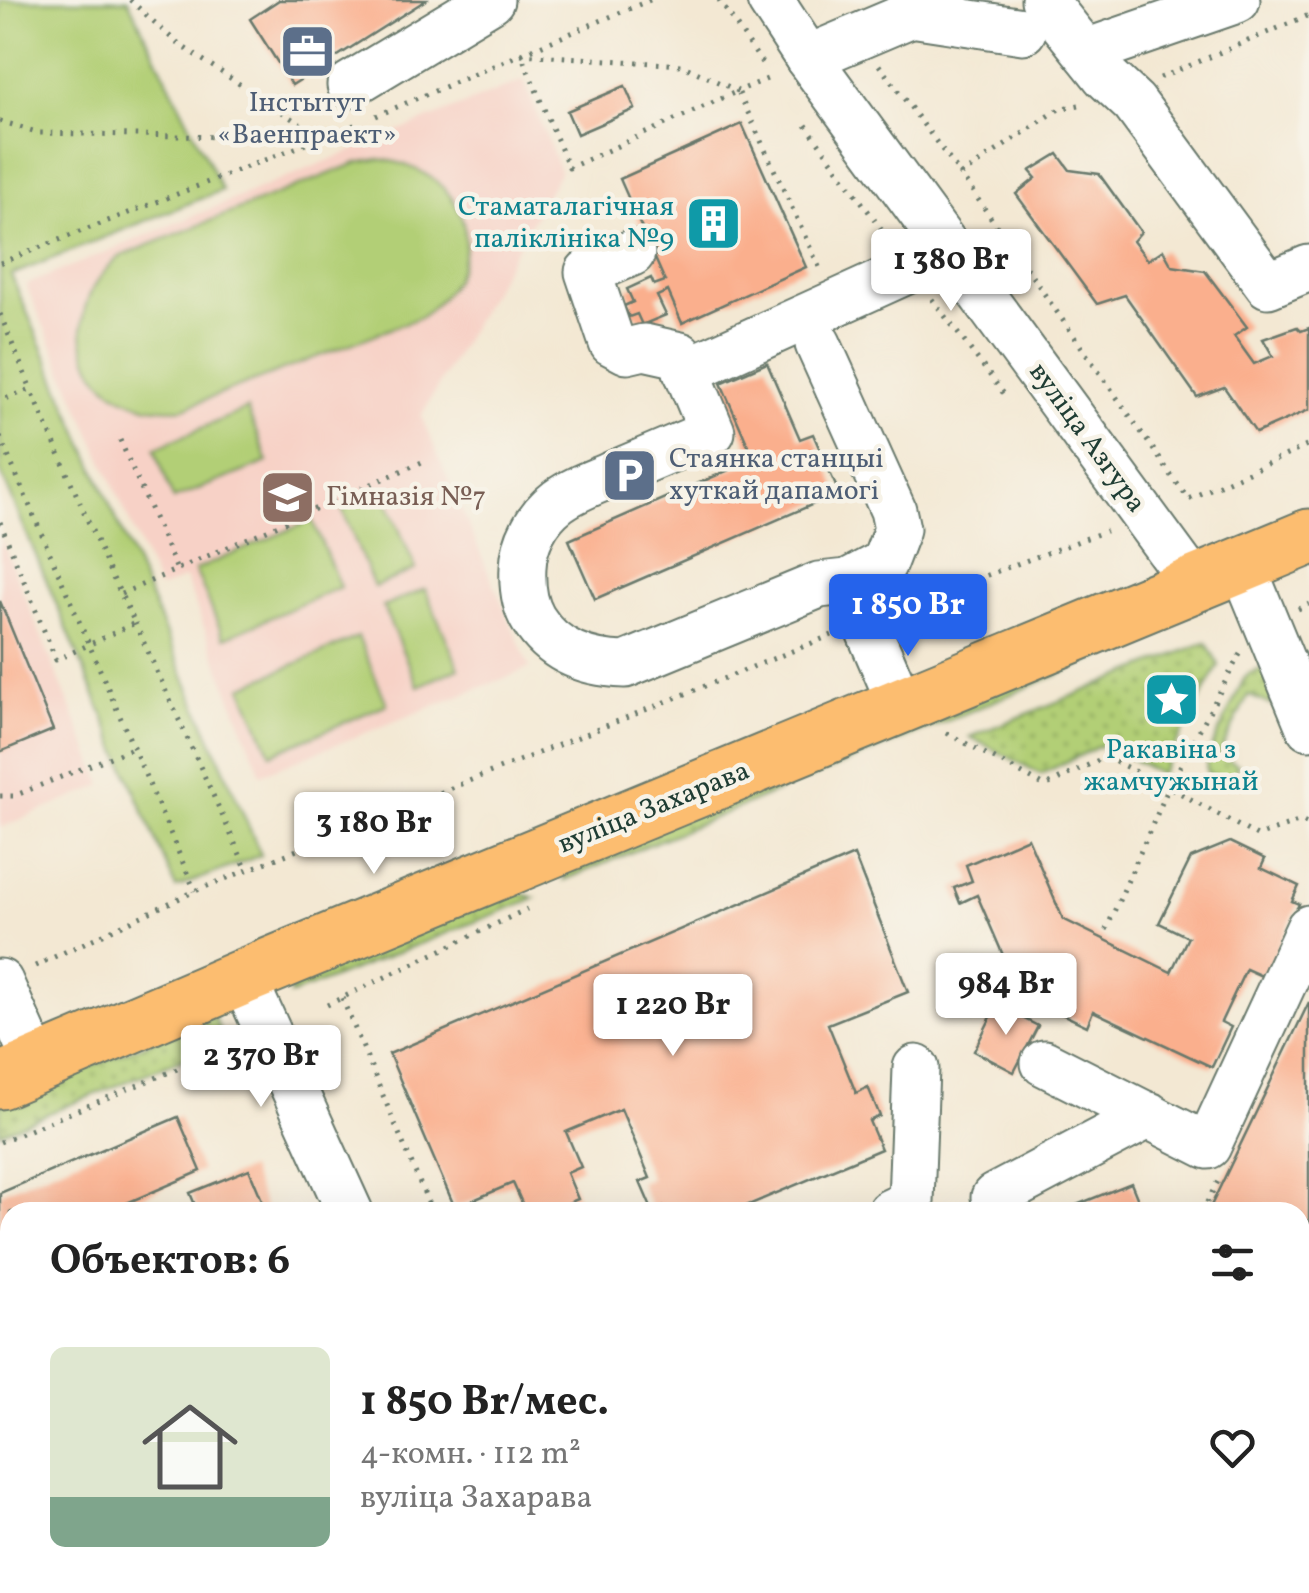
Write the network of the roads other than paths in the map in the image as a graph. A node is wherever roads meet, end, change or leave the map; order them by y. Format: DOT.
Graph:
graph roads {
  1 [pos="491,0"];
  2 [pos="770,0"];
  3 [pos="1237,0"];
  4 [pos="928,7"];
  5 [pos="1033,15"];
  6 [pos="1086,52"];
  7 [pos="790,67"];
  8 [pos="350,85"];
  9 [pos="951,251"];
  10 [pos="632,252"];
  11 [pos="1309,268"];
  12 [pos="818,344"];
  13 [pos="686,371"];
  14 [pos="1309,537"];
  15 [pos="1218,574"];
  16 [pos="856,602"];
  17 [pos="924,720"];
  18 [pos="1309,727"];
  19 [pos="1309,928"];
  20 [pos="17,974"];
  21 [pos="243,977"];
  22 [pos="1044,1064"];
  23 [pos="916,1068"];
  24 [pos="18,1073"];
  25 [pos="1149,1115"];
  26 [pos="994,1196"];
  27 [pos="345,1202"];
  28 [pos="911,1202"];
  1 -- 8 [label="street"];
  2 -- 7 [label="street, вуліца Азгура"];
  3 -- 6 [label="street"];
  4 -- 5 [label="street"];
  4 -- 7 [label="street"];
  5 -- 6 [label="street"];
  6 -- 11 [label="street"];
  7 -- 9 [label="street, вуліца Азгура"];
  9 -- 13 [label="street"];
  9 -- 15 [label="street, вуліца Азгура"];
  10 -- 13 [label="street"];
  12 -- 16 [label="street"];
  13 -- 16 [label="street"];
  14 -- 15 [label="main road, вуліца Захарава"];
  15 -- 17 [label="main road, вуліца Захарава"];
  15 -- 18 [label="street, вуліца Азгура"];
  16 -- 17 [label="street"];
  17 -- 21 [label="main road, вуліца Захарава"];
  19 -- 25 [label="street"];
  20 -- 24 [label="street"];
  21 -- 24 [label="main road, вуліца Захарава"];
  21 -- 27 [label="street"];
  22 -- 25 [label="street"];
  23 -- 28 [label="street"];
  25 -- 26 [label="street"];
}
